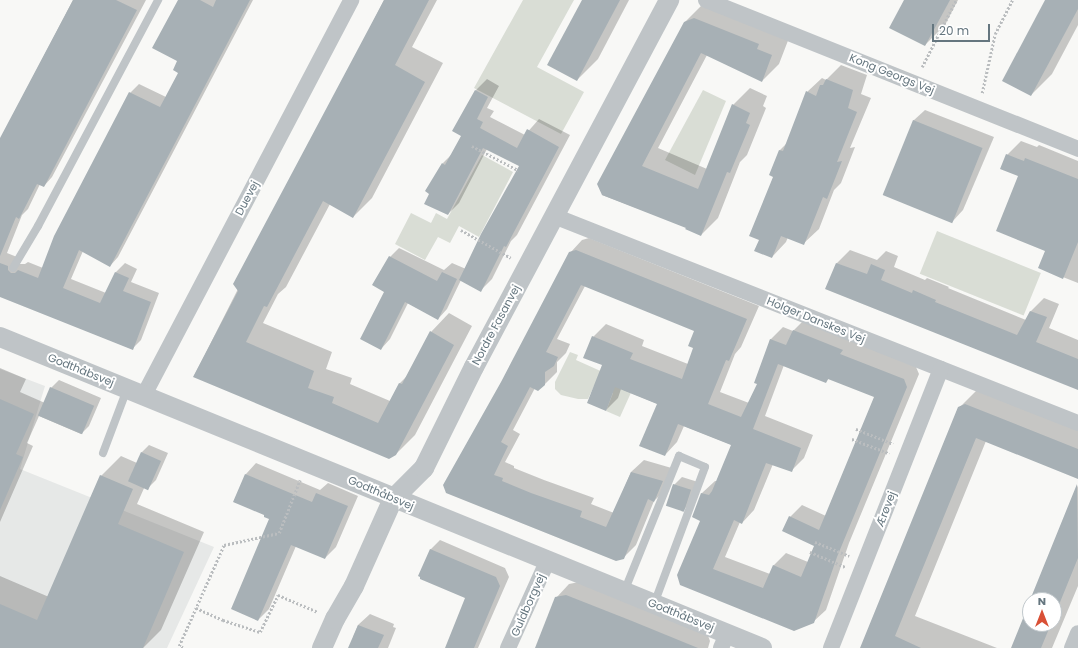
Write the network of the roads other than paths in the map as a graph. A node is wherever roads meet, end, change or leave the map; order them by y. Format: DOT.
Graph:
graph roads {
  1 [pos="158,0"];
  2 [pos="350,0"];
  3 [pos="669,0"];
  4 [pos="706,0"];
  5 [pos="1078,149"];
  6 [pos="554,216"];
  7 [pos="13,268"];
  8 [pos="0,337"];
  9 [pos="941,369"];
  10 [pos="136,392"];
  11 [pos="1078,423"];
  12 [pos="103,453"];
  13 [pos="393,499"];
  14 [pos="547,562"];
  15 [pos="624,593"];
  16 [pos="654,604"];
  17 [pos="1078,633"];
  18 [pos="724,641"];
  19 [pos="322,648"];
  20 [pos="508,648"];
  21 [pos="762,648"];
  22 [pos="831,648"];
  23 [pos="1072,648"];
  1 -- 7 [label="lane"];
  2 -- 10 [label="street, Duevej"];
  3 -- 6 [label="street, Nordre Fasanvej"];
  4 -- 5 [label="street, Kong Georgs Vej"];
  6 -- 9 [label="street, Holger Danskes Vej"];
  6 -- 13 [label="street, Nordre Fasanvej"];
  8 -- 10 [label="street, Godthåbsvej"];
  9 -- 11 [label="street, Holger Danskes Vej"];
  9 -- 22 [label="street, Ærøvej"];
  10 -- 12 [label="lane"];
  10 -- 13 [label="street, Godthåbsvej"];
  13 -- 14 [label="street, Godthåbsvej"];
  13 -- 19 [label="street, Nordre Fasanvej"];
  14 -- 15 [label="street, Godthåbsvej"];
  14 -- 20 [label="street, Guldborgvej"];
  15 -- 16 [label="street, Godthåbsvej"];
  15 -- 16 [label="lane"];
  16 -- 18 [label="street, Godthåbsvej"];
  17 -- 23 [label="street"];
  18 -- 21 [label="street, Godthåbsvej"];
}
